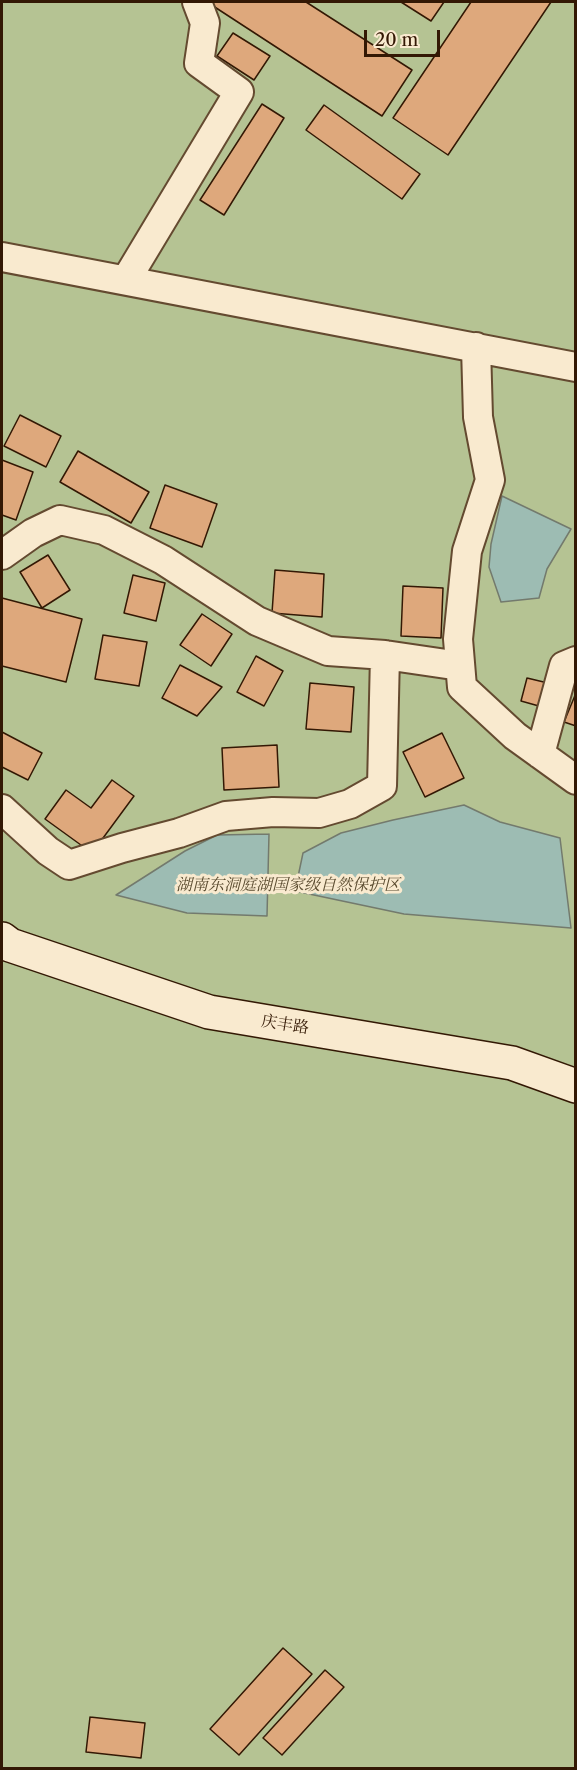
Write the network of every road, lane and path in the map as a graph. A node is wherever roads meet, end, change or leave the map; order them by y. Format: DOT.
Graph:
graph roads {
  1 [pos="197,2"];
  2 [pos="2,256"];
  3 [pos="126,280"];
  4 [pos="476,347"];
  5 [pos="576,367"];
  6 [pos="2,555"];
  7 [pos="385,655"];
  8 [pos="576,661"];
  9 [pos="460,666"];
  10 [pos="540,754"];
  11 [pos="576,780"];
  12 [pos="2,809"];
  13 [pos="2,939"];
  14 [pos="576,1086"];
  1 -- 3 [label="street"];
  2 -- 3 [label="street"];
  3 -- 4 [label="street"];
  4 -- 5 [label="street"];
  4 -- 9 [label="street"];
  6 -- 7 [label="street"];
  7 -- 9 [label="street"];
  7 -- 12 [label="street"];
  8 -- 10 [label="street"];
  9 -- 10 [label="street"];
  10 -- 11 [label="street"];
  13 -- 14 [label="street, 庆丰路"];
}
